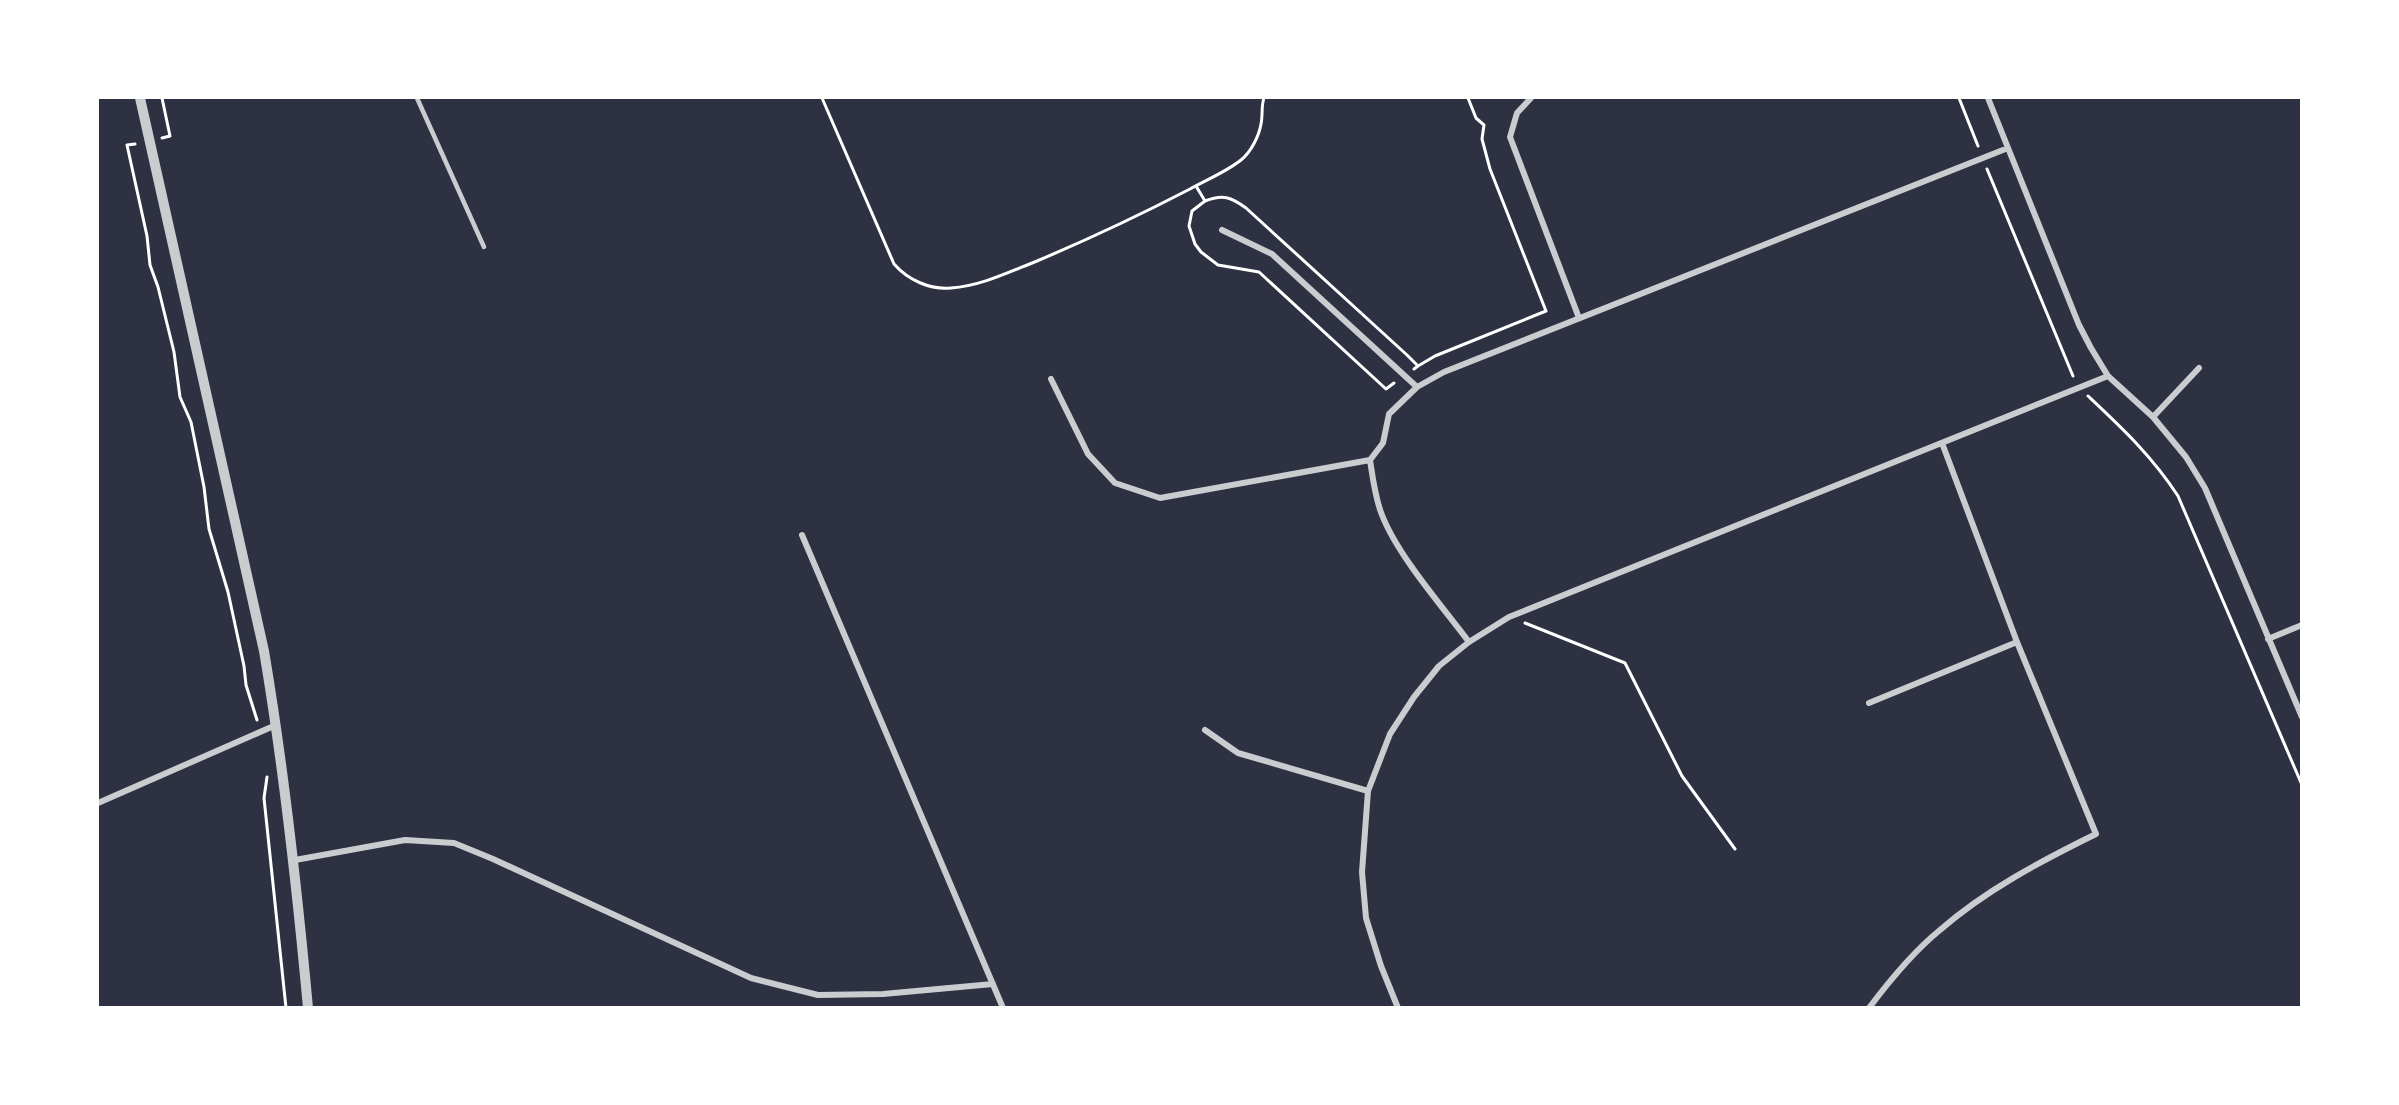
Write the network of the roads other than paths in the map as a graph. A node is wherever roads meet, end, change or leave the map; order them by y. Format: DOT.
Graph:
graph roads {
  1 [pos="140,98"];
  2 [pos="417,98"];
  3 [pos="1531,98"];
  4 [pos="1988,98"];
  5 [pos="2008,148"];
  6 [pos="1222,230"];
  7 [pos="484,247"];
  8 [pos="1579,318"];
  9 [pos="2199,368"];
  10 [pos="2108,376"];
  11 [pos="1051,379"];
  12 [pos="1416,387"];
  13 [pos="2153,417"];
  14 [pos="1942,443"];
  15 [pos="1371,460"];
  16 [pos="802,535"];
  17 [pos="2301,625"];
  18 [pos="2268,639"];
  19 [pos="1469,642"];
  20 [pos="2017,642"];
  21 [pos="1869,703"];
  22 [pos="2301,717"];
  23 [pos="276,725"];
  24 [pos="1206,730"];
  25 [pos="1368,791"];
  26 [pos="98,803"];
  27 [pos="295,860"];
  28 [pos="993,984"];
  29 [pos="308,1008"];
  30 [pos="1003,1008"];
  31 [pos="1398,1008"];
  32 [pos="1869,1008"];
  1 -- 23 [label="street"];
  2 -- 7 [label="lane"];
  3 -- 8 [label="street"];
  4 -- 5 [label="street"];
  5 -- 8 [label="street"];
  5 -- 10 [label="street"];
  6 -- 12 [label="street"];
  8 -- 12 [label="street"];
  9 -- 13 [label="street"];
  10 -- 13 [label="street"];
  10 -- 14 [label="street"];
  11 -- 15 [label="street"];
  12 -- 15 [label="street"];
  13 -- 18 [label="street"];
  14 -- 19 [label="street"];
  14 -- 20 [label="street"];
  15 -- 19 [label="street"];
  16 -- 28 [label="street"];
  17 -- 18 [label="street"];
  18 -- 22 [label="street"];
  19 -- 25 [label="street"];
  20 -- 21 [label="street"];
  20 -- 32 [label="street"];
  23 -- 26 [label="street"];
  23 -- 27 [label="street"];
  24 -- 25 [label="street"];
  25 -- 31 [label="street"];
  27 -- 28 [label="street"];
  27 -- 29 [label="street"];
  28 -- 30 [label="street"];
}
